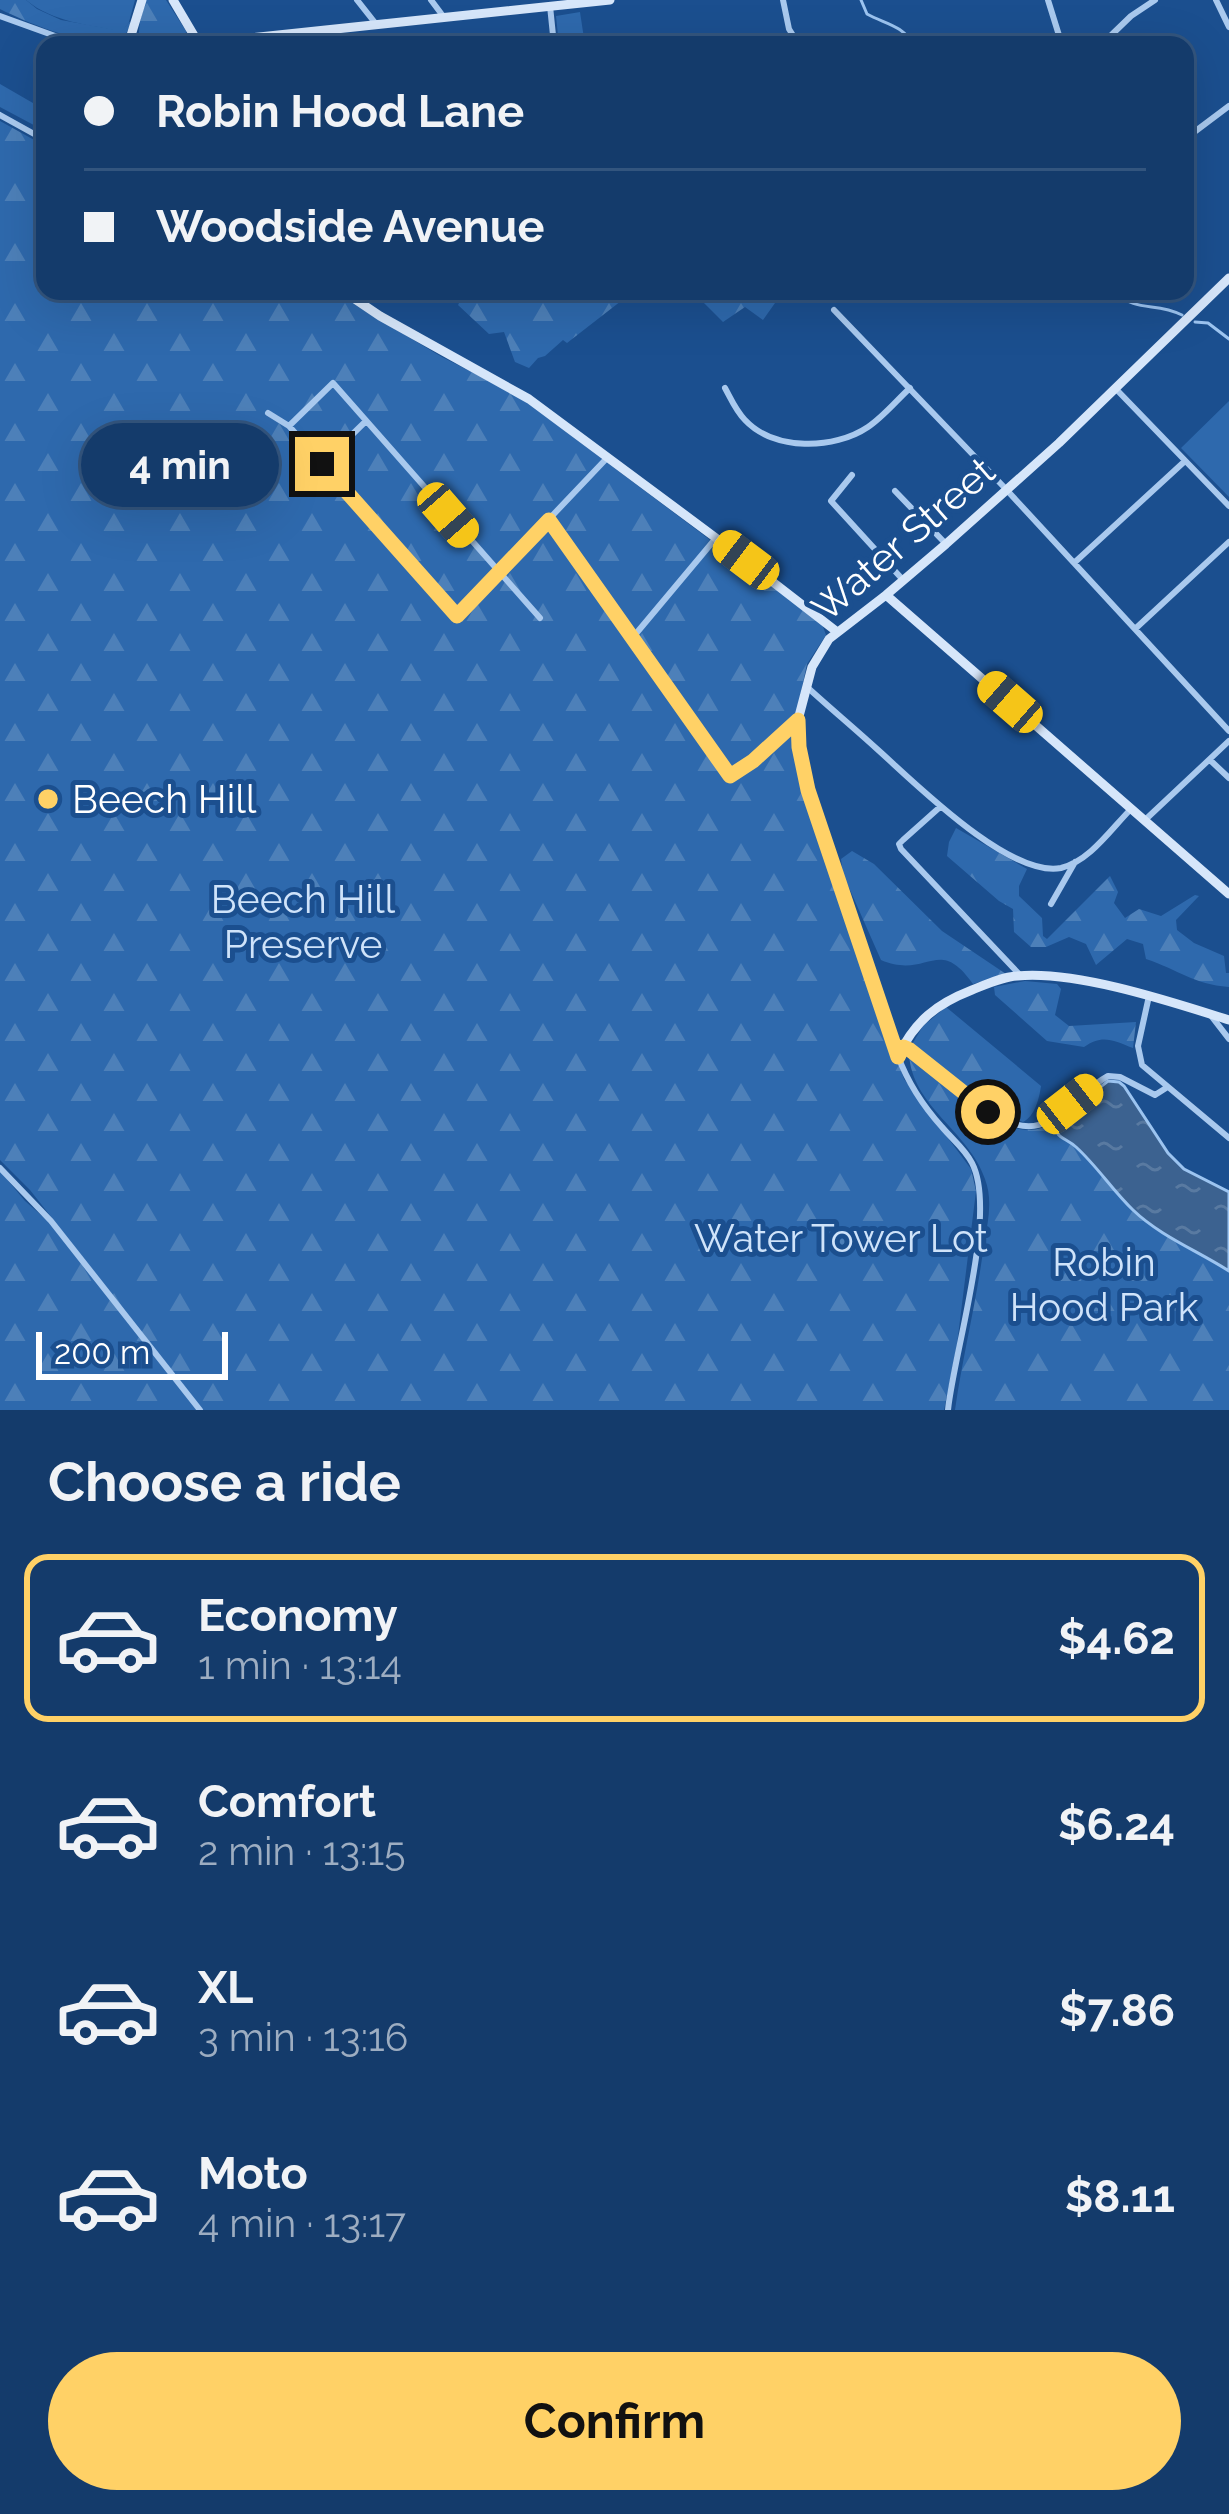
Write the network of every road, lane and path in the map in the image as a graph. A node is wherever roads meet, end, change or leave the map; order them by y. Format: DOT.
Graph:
graph roads {
  1 [pos="142,0"];
  2 [pos="172,0"];
  3 [pos="357,0"];
  4 [pos="431,0"];
  5 [pos="610,0"];
  6 [pos="784,0"];
  7 [pos="1048,0"];
  8 [pos="1155,0"];
  9 [pos="1216,0"];
  10 [pos="573,2"];
  11 [pos="524,4"];
  12 [pos="550,7"];
  13 [pos="0,16"];
  14 [pos="443,16"];
  15 [pos="376,24"];
  16 [pos="1229,27"];
  17 [pos="55,36"];
  18 [pos="131,36"];
  19 [pos="194,36"];
  20 [pos="270,36"];
  21 [pos="553,36"];
  22 [pos="793,36"];
  23 [pos="1059,36"];
  24 [pos="1110,36"];
  25 [pos="1229,106"];
  26 [pos="0,115"];
  27 [pos="1194,132"];
  28 [pos="36,135"];
  29 [pos="1229,278"];
  30 [pos="358,300"];
  31 [pos="834,310"];
  32 [pos="725,388"];
  33 [pos="910,388"];
  34 [pos="1115,388"];
  35 [pos="268,413"];
  36 [pos="366,421"];
  37 [pos="289,426"];
  38 [pos="607,458"];
  39 [pos="1185,461"];
  40 [pos="322,464"];
  41 [pos="853,476"];
  42 [pos="1006,490"];
  43 [pos="895,491"];
  44 [pos="1229,506"];
  45 [pos="549,520"];
  46 [pos="716,538"];
  47 [pos="1229,542"];
  48 [pos="946,544"];
  49 [pos="1074,563"];
  50 [pos="499,573"];
  51 [pos="904,581"];
  52 [pos="886,595"];
  53 [pos="540,618"];
  54 [pos="1135,629"];
  55 [pos="836,631"];
  56 [pos="633,637"];
  57 [pos="807,687"];
  58 [pos="798,720"];
  59 [pos="1229,731"];
  60 [pos="1229,741"];
  61 [pos="1210,760"];
  62 [pos="1229,778"];
  63 [pos="940,807"];
  64 [pos="1132,809"];
  65 [pos="1145,820"];
  66 [pos="1076,862"];
  67 [pos="1229,894"];
  68 [pos="1051,904"];
  69 [pos="1020,976"];
  70 [pos="1149,997"];
  71 [pos="1210,1014"];
  72 [pos="1229,1020"];
  73 [pos="1229,1039"];
  74 [pos="900,1052"];
  75 [pos="1166,1088"];
  76 [pos="1229,1138"];
  77 [pos="0,1168"];
  78 [pos="200,1410"];
  79 [pos="948,1410"];
  1 -- 18 [label="street"];
  2 -- 19 [label="street"];
  3 -- 15 [label="street"];
  4 -- 14 [label="street"];
  5 -- 10 [label="street"];
  6 -- 22 [label="street"];
  7 -- 23 [label="street"];
  8 -- 24 [label="street"];
  9 -- 16 [label="street"];
  10 -- 12 [label="street"];
  11 -- 12 [label="street"];
  11 -- 14 [label="street"];
  12 -- 21 [label="street"];
  13 -- 17 [label="street"];
  14 -- 15 [label="street"];
  15 -- 20 [label="street"];
  25 -- 27 [label="street"];
  26 -- 28 [label="street"];
  29 -- 34 [label="street, Water Street"];
  30 -- 38 [label="street"];
  31 -- 33 [label="street"];
  32 -- 33 [label="street"];
  33 -- 42 [label="street"];
  34 -- 39 [label="street"];
  34 -- 42 [label="street, Water Street"];
  35 -- 37 [label="street"];
  36 -- 37 [label="street"];
  36 -- 40 [label="street"];
  36 -- 50 [label="street"];
  37 -- 40 [label="street"];
  38 -- 45 [label="street"];
  38 -- 46 [label="street"];
  39 -- 44 [label="street"];
  39 -- 49 [label="street"];
  40 -- 50 [label="street"];
  41 -- 51 [label="street"];
  42 -- 48 [label="street, Water Street"];
  42 -- 49 [label="street"];
  43 -- 48 [label="street"];
  45 -- 50 [label="street"];
  45 -- 56 [label="street"];
  46 -- 55 [label="street"];
  46 -- 56 [label="street"];
  47 -- 54 [label="street"];
  48 -- 51 [label="street, Water Street"];
  49 -- 54 [label="street"];
  50 -- 53 [label="street"];
  51 -- 52 [label="street, Water Street"];
  52 -- 55 [label="street, Water Street"];
  52 -- 64 [label="street"];
  54 -- 59 [label="street"];
  55 -- 57 [label="street, Water Street"];
  56 -- 58 [label="street"];
  57 -- 58 [label="street, Water Street"];
  57 -- 63 [label="street"];
  58 -- 74 [label="street, Water Street"];
  60 -- 61 [label="street"];
  61 -- 62 [label="street"];
  61 -- 65 [label="street"];
  63 -- 66 [label="street"];
  63 -- 69 [label="street"];
  64 -- 65 [label="street"];
  64 -- 66 [label="street"];
  65 -- 67 [label="street"];
  66 -- 68 [label="street"];
  69 -- 70 [label="street"];
  69 -- 74 [label="street"];
  70 -- 71 [label="street"];
  70 -- 75 [label="street"];
  71 -- 72 [label="street"];
  71 -- 73 [label="street"];
  74 -- 75 [label="street"];
  74 -- 79 [label="street"];
  75 -- 76 [label="street"];
  77 -- 78 [label="street"];
}
